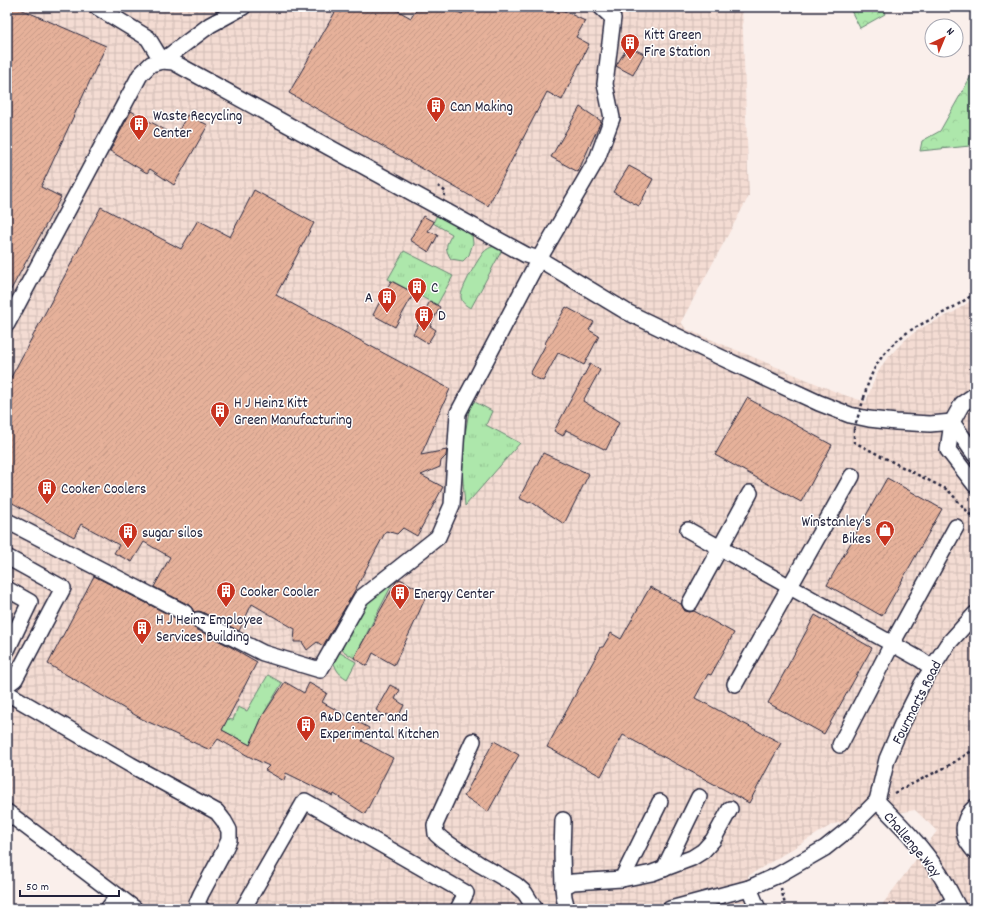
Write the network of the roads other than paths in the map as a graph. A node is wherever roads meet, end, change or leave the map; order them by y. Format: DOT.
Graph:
graph roads {
  1 [pos="97,7"];
  2 [pos="243,7"];
  3 [pos="601,7"];
  4 [pos="162,61"];
  5 [pos="539,259"];
  6 [pos="7,324"];
  7 [pos="975,395"];
  8 [pos="952,422"];
  9 [pos="975,455"];
  10 [pos="852,476"];
  11 [pos="975,485"];
  12 [pos="750,493"];
  13 [pos="7,521"];
  14 [pos="956,527"];
  15 [pos="688,530"];
  16 [pos="721,548"];
  17 [pos="7,557"];
  18 [pos="790,587"];
  19 [pos="7,589"];
  20 [pos="690,603"];
  21 [pos="975,614"];
  22 [pos="892,644"];
  23 [pos="7,650"];
  24 [pos="932,668"];
  25 [pos="7,684"];
  26 [pos="735,684"];
  27 [pos="7,693"];
  28 [pos="473,741"];
  29 [pos="840,744"];
  30 [pos="699,797"];
  31 [pos="877,801"];
  32 [pos="660,802"];
  33 [pos="975,807"];
  34 [pos="730,809"];
  35 [pos="8,816"];
  36 [pos="562,820"];
  37 [pos="975,852"];
  38 [pos="664,869"];
  39 [pos="622,879"];
  40 [pos="564,887"];
  41 [pos="749,888"];
  42 [pos="117,897"];
  43 [pos="957,905"];
  44 [pos="108,909"];
  45 [pos="134,909"];
  46 [pos="202,909"];
  47 [pos="243,909"];
  48 [pos="458,909"];
  49 [pos="535,909"];
  50 [pos="567,909"];
  51 [pos="670,909"];
  52 [pos="758,909"];
  53 [pos="942,909"];
  1 -- 4 [label="street"];
  2 -- 4 [label="street"];
  3 -- 5 [label="street"];
  4 -- 5 [label="street"];
  4 -- 6 [label="street"];
  5 -- 8 [label="street"];
  5 -- 13 [label="street"];
  7 -- 8 [label="street"];
  8 -- 9 [label="street"];
  8 -- 11 [label="street"];
  10 -- 18 [label="street"];
  12 -- 16 [label="street"];
  14 -- 22 [label="street"];
  15 -- 16 [label="street"];
  16 -- 18 [label="street"];
  16 -- 20 [label="street"];
  17 -- 25 [label="street"];
  18 -- 22 [label="street"];
  18 -- 26 [label="street"];
  19 -- 23 [label="street"];
  21 -- 24 [label="street, Fourmarts Road"];
  22 -- 24 [label="street"];
  22 -- 29 [label="street"];
  24 -- 31 [label="street, Fourmarts Road"];
  27 -- 46 [label="street"];
  28 -- 49 [label="street"];
  30 -- 38 [label="street"];
  31 -- 41 [label="street"];
  31 -- 43 [label="street, Challenge Way"];
  32 -- 39 [label="street"];
  33 -- 37 [label="street"];
  34 -- 38 [label="street"];
  35 -- 42 [label="street"];
  36 -- 40 [label="street"];
  38 -- 39 [label="street"];
  39 -- 40 [label="street"];
  40 -- 50 [label="street"];
  41 -- 51 [label="street"];
  41 -- 52 [label="street"];
  42 -- 44 [label="street"];
  42 -- 45 [label="street"];
  43 -- 53 [label="street"];
  47 -- 48 [label="street"];
}
